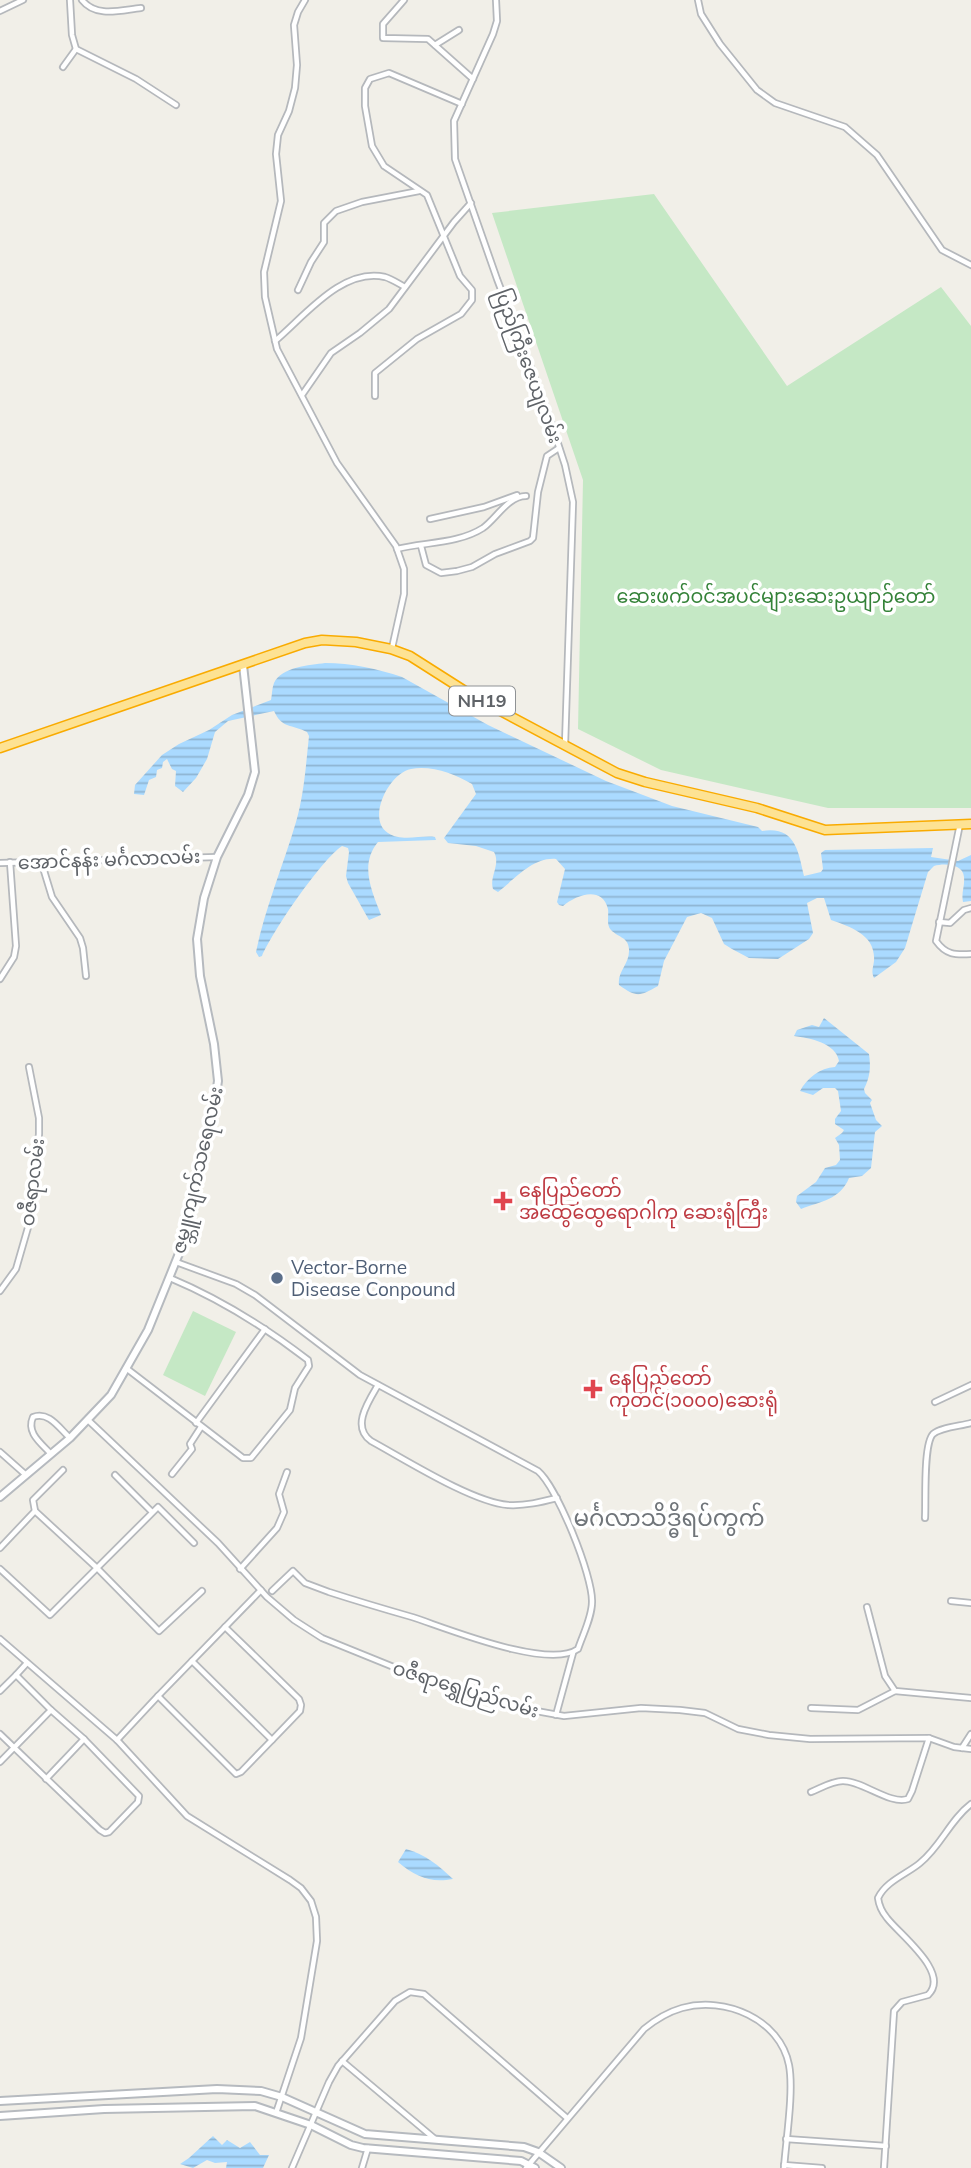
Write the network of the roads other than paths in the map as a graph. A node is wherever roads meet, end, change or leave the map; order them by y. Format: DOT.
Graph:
graph roads {
  1 [pos="23,0"];
  2 [pos="70,0"];
  3 [pos="82,0"];
  4 [pos="305,0"];
  5 [pos="404,0"];
  6 [pos="496,0"];
  7 [pos="698,0"];
  8 [pos="141,8"];
  9 [pos="0,11"];
  10 [pos="459,30"];
  11 [pos="435,45"];
  12 [pos="76,50"];
  13 [pos="63,67"];
  14 [pos="473,79"];
  15 [pos="462,104"];
  16 [pos="176,105"];
  17 [pos="419,191"];
  18 [pos="471,203"];
  19 [pos="444,236"];
  20 [pos="971,265"];
  21 [pos="405,287"];
  22 [pos="298,290"];
  23 [pos="275,341"];
  24 [pos="302,395"];
  25 [pos="374,396"];
  26 [pos="559,448"];
  27 [pos="526,496"];
  28 [pos="537,506"];
  29 [pos="430,519"];
  30 [pos="421,546"];
  31 [pos="397,549"];
  32 [pos="391,649"];
  33 [pos="243,665"];
  34 [pos="565,746"];
  35 [pos="0,748"];
  36 [pos="960,824"];
  37 [pos="971,824"];
  38 [pos="217,856"];
  39 [pos="41,861"];
  40 [pos="10,862"];
  41 [pos="0,863"];
  42 [pos="971,908"];
  43 [pos="939,922"];
  44 [pos="971,954"];
  45 [pos="86,976"];
  46 [pos="0,979"];
  47 [pos="30,1067"];
  48 [pos="176,1262"];
  49 [pos="170,1278"];
  50 [pos="0,1291"];
  51 [pos="265,1329"];
  52 [pos="126,1368"];
  53 [pos="378,1385"];
  54 [pos="971,1385"];
  55 [pos="935,1402"];
  56 [pos="88,1420"];
  57 [pos="971,1423"];
  58 [pos="199,1425"];
  59 [pos="70,1438"];
  60 [pos="0,1452"];
  61 [pos="52,1454"];
  62 [pos="63,1470"];
  63 [pos="288,1472"];
  64 [pos="172,1474"];
  65 [pos="26,1475"];
  66 [pos="115,1475"];
  67 [pos="0,1497"];
  68 [pos="557,1498"];
  69 [pos="35,1511"];
  70 [pos="152,1512"];
  71 [pos="925,1518"];
  72 [pos="194,1542"];
  73 [pos="0,1548"];
  74 [pos="97,1568"];
  75 [pos="0,1569"];
  76 [pos="240,1569"];
  77 [pos="261,1590"];
  78 [pos="202,1591"];
  79 [pos="272,1591"];
  80 [pos="951,1601"];
  81 [pos="971,1603"];
  82 [pos="867,1607"];
  83 [pos="225,1627"];
  84 [pos="0,1639"];
  85 [pos="573,1653"];
  86 [pos="192,1661"];
  87 [pos="27,1663"];
  88 [pos="16,1675"];
  89 [pos="0,1691"];
  90 [pos="895,1691"];
  91 [pos="158,1696"];
  92 [pos="971,1698"];
  93 [pos="811,1708"];
  94 [pos="51,1710"];
  95 [pos="556,1714"];
  96 [pos="0,1734"];
  97 [pos="971,1734"];
  98 [pos="929,1738"];
  99 [pos="84,1739"];
  100 [pos="117,1740"];
  101 [pos="272,1740"];
  102 [pos="14,1748"];
  103 [pos="962,1748"];
  104 [pos="971,1749"];
  105 [pos="0,1762"];
  106 [pos="46,1779"];
  107 [pos="811,1792"];
  108 [pos="971,1804"];
  109 [pos="342,2061"];
  110 [pos="282,2097"];
  111 [pos="0,2101"];
  112 [pos="316,2112"];
  113 [pos="276,2113"];
  114 [pos="0,2116"];
  115 [pos="567,2118"];
  116 [pos="311,2125"];
  117 [pos="435,2139"];
  118 [pos="786,2139"];
  119 [pos="886,2146"];
  120 [pos="368,2148"];
  121 [pos="538,2152"];
  122 [pos="784,2166"];
  123 [pos="364,2167"];
  124 [pos="530,2167"];
  125 [pos="292,2168"];
  126 [pos="561,2168"];
  127 [pos="822,2168"];
  128 [pos="884,2168"];
  1 -- 9 [label="street"];
  2 -- 12 [label="street"];
  3 -- 8 [label="street"];
  4 -- 23 [label="street"];
  5 -- 11 [label="street"];
  6 -- 14 [label="street, ပြည်ကြီးဇေယျလမ်း"];
  7 -- 20 [label="street"];
  10 -- 11 [label="street"];
  11 -- 14 [label="street"];
  12 -- 13 [label="street"];
  12 -- 16 [label="street"];
  14 -- 15 [label="street, ပြည်ကြီးဇေယျလမ်း"];
  15 -- 17 [label="street"];
  15 -- 18 [label="street, ပြည်ကြီးဇေယျလမ်း"];
  17 -- 19 [label="street"];
  17 -- 22 [label="street"];
  18 -- 19 [label="street"];
  18 -- 26 [label="street, ပြည်ကြီးဇေယျလမ်း"];
  19 -- 21 [label="street"];
  19 -- 25 [label="street"];
  21 -- 23 [label="street"];
  21 -- 24 [label="street"];
  23 -- 24 [label="street"];
  24 -- 31 [label="street"];
  26 -- 28 [label="street"];
  26 -- 34 [label="street, ပြည်ကြီးဇေယျလမ်း"];
  27 -- 28 [label="street"];
  27 -- 29 [label="street"];
  27 -- 30 [label="street"];
  28 -- 30 [label="street"];
  30 -- 31 [label="street"];
  31 -- 32 [label="street"];
  32 -- 33 [label="highway, NH19"];
  32 -- 34 [label="highway, NH19"];
  33 -- 35 [label="highway, NH19"];
  33 -- 38 [label="street, ဇမ္ဘူကျက်သရေလမ်း"];
  34 -- 36 [label="highway, NH19"];
  36 -- 37 [label="highway, NH19"];
  36 -- 43 [label="street"];
  38 -- 39 [label="street, အောင်နန်း မင်္ဂလာလမ်း"];
  38 -- 48 [label="street, ဇမ္ဘူကျက်သရေလမ်း"];
  39 -- 40 [label="street, အောင်နန်း မင်္ဂလာလမ်း"];
  39 -- 45 [label="street"];
  40 -- 41 [label="street, အောင်နန်း မင်္ဂလာလမ်း"];
  40 -- 46 [label="street"];
  42 -- 43 [label="street"];
  43 -- 44 [label="street"];
  47 -- 50 [label="street, ဝဇီရာလမ်း"];
  48 -- 49 [label="street, ဇမ္ဘူကျက်သရေလမ်း"];
  48 -- 53 [label="street"];
  49 -- 51 [label="street"];
  49 -- 52 [label="street, ဇမ္ဘူကျက်သရေလမ်း"];
  51 -- 58 [label="street"];
  51 -- 58 [label="street"];
  52 -- 56 [label="street, ဇမ္ဘူကျက်သရေလမ်း"];
  52 -- 58 [label="street"];
  53 -- 68 [label="street"];
  53 -- 68 [label="street"];
  54 -- 55 [label="street"];
  56 -- 59 [label="street, ဇမ္ဘူကျက်သရေလမ်း"];
  56 -- 76 [label="street, ဝဇီရာရွှေပြည်လမ်း"];
  57 -- 71 [label="street"];
  58 -- 64 [label="street"];
  59 -- 61 [label="street, ဇမ္ဘူကျက်သရေလမ်း"];
  59 -- 61 [label="street"];
  60 -- 65 [label="street"];
  61 -- 65 [label="street, ဇမ္ဘူကျက်သရေလမ်း"];
  62 -- 69 [label="street"];
  63 -- 76 [label="street"];
  65 -- 67 [label="street, ဇမ္ဘူကျက်သရေလမ်း"];
  66 -- 70 [label="street"];
  68 -- 85 [label="street"];
  69 -- 73 [label="street"];
  69 -- 74 [label="street"];
  70 -- 72 [label="street"];
  70 -- 74 [label="street"];
  74 -- 75 [label="street"];
  74 -- 78 [label="street"];
  76 -- 77 [label="street, ဝဇီရာရွှေပြည်လမ်း"];
  77 -- 83 [label="street"];
  77 -- 95 [label="street, ဝဇီရာရွှေပြည်လမ်း"];
  79 -- 85 [label="street"];
  80 -- 81 [label="street"];
  82 -- 90 [label="street"];
  83 -- 86 [label="street"];
  83 -- 101 [label="street"];
  84 -- 87 [label="street"];
  85 -- 95 [label="street"];
  86 -- 91 [label="street"];
  86 -- 101 [label="street"];
  87 -- 88 [label="street"];
  87 -- 100 [label="street"];
  88 -- 89 [label="street"];
  88 -- 94 [label="street"];
  90 -- 92 [label="street"];
  90 -- 93 [label="street"];
  91 -- 100 [label="street"];
  91 -- 101 [label="street"];
  94 -- 99 [label="street"];
  94 -- 102 [label="street"];
  95 -- 98 [label="street, ဝဇီရာရွှေပြည်လမ်း"];
  96 -- 102 [label="street"];
  97 -- 103 [label="street"];
  98 -- 103 [label="street, ဝဇီရာရွှေပြည်လမ်း"];
  98 -- 107 [label="street"];
  99 -- 106 [label="street"];
  99 -- 106 [label="street"];
  100 -- 110 [label="street"];
  102 -- 105 [label="street"];
  102 -- 106 [label="street"];
  103 -- 104 [label="street, ဝဇီရာရွှေပြည်လမ်း"];
  108 -- 119 [label="street"];
  109 -- 112 [label="street"];
  109 -- 115 [label="street"];
  109 -- 117 [label="street"];
  110 -- 111 [label="street"];
  110 -- 112 [label="street"];
  110 -- 113 [label="street"];
  112 -- 116 [label="street"];
  112 -- 117 [label="street"];
  113 -- 114 [label="street"];
  113 -- 116 [label="street"];
  115 -- 118 [label="street"];
  115 -- 121 [label="street"];
  116 -- 120 [label="street"];
  116 -- 125 [label="street"];
  117 -- 121 [label="street"];
  118 -- 119 [label="street"];
  118 -- 122 [label="street"];
  119 -- 128 [label="street"];
  120 -- 123 [label="street"];
  120 -- 124 [label="street"];
  121 -- 124 [label="street"];
  121 -- 126 [label="street"];
  122 -- 127 [label="street"];
}
